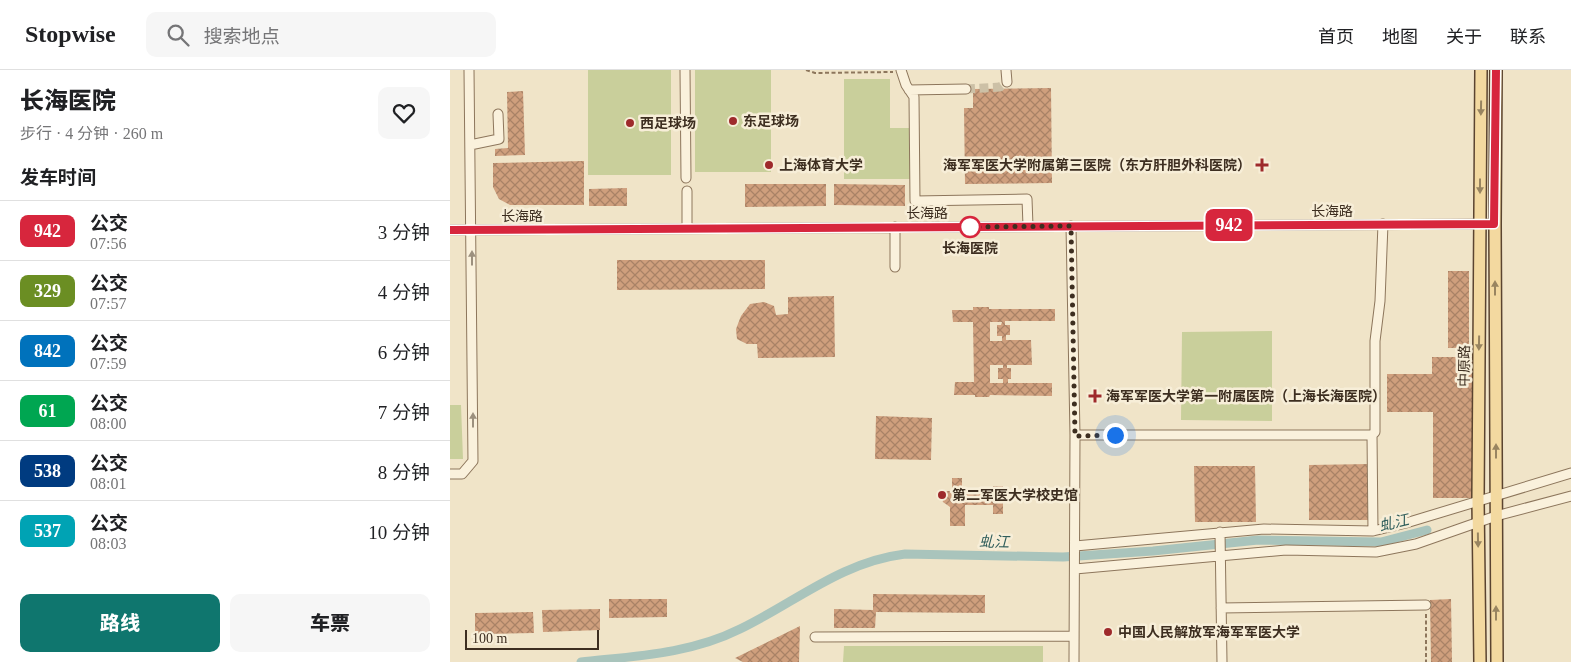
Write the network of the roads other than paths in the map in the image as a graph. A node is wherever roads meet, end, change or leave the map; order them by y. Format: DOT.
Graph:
graph roads {
  1 [pos="469,70"];
  2 [pos="685,70"];
  3 [pos="1006,70"];
  4 [pos="1481,70"];
  5 [pos="1496,70"];
  6 [pos="901,71"];
  7 [pos="1007,82"];
  8 [pos="966,89"];
  9 [pos="909,90"];
  10 [pos="498,114"];
  11 [pos="470,145"];
  12 [pos="686,178"];
  13 [pos="686,191"];
  14 [pos="1383,224"];
  15 [pos="1481,224"];
  16 [pos="1494,224"];
  17 [pos="1028,226"];
  18 [pos="1071,226"];
  19 [pos="895,227"];
  20 [pos="687,228"];
  21 [pos="450,230"];
  22 [pos="472,230"];
  23 [pos="895,267"];
  24 [pos="1372,435"];
  25 [pos="1075,436"];
  26 [pos="1571,473"];
  27 [pos="450,474"];
  28 [pos="1496,494"];
  29 [pos="1571,496"];
  30 [pos="1478,500"];
  31 [pos="1496,516"];
  32 [pos="1478,522"];
  33 [pos="1372,531"];
  34 [pos="1220,536"];
  35 [pos="1074,548"];
  36 [pos="1221,553"];
  37 [pos="1075,567"];
  38 [pos="1426,605"];
  39 [pos="1221,608"];
  40 [pos="1072,636"];
  41 [pos="815,637"];
  42 [pos="1074,662"];
  43 [pos="1222,662"];
  44 [pos="1480,662"];
  45 [pos="1497,662"];
  1 -- 11 [label="street"];
  2 -- 12 [label="street"];
  3 -- 7 [label="street"];
  4 -- 15 [label="main road, 中原路, one-way"];
  5 -- 16 [label="main road"];
  6 -- 9 [label="street"];
  8 -- 9 [label="street"];
  9 -- 17 [label="street"];
  10 -- 11 [label="street"];
  11 -- 22 [label="street"];
  13 -- 20 [label="street"];
  14 -- 15 [label="street, 长海路"];
  14 -- 18 [label="street, 长海路"];
  14 -- 24 [label="street"];
  15 -- 16 [label="street, 长海路"];
  15 -- 30 [label="main road, 中原路, one-way"];
  28 -- 16 [label="main road, one-way"];
  17 -- 18 [label="street, 长海路"];
  17 -- 19 [label="street, 长海路"];
  18 -- 25 [label="street"];
  19 -- 20 [label="street, 长海路"];
  19 -- 23 [label="street"];
  20 -- 22 [label="street, 长海路"];
  21 -- 22 [label="street, 长海路"];
  27 -- 22 [label="street, one-way"];
  24 -- 25 [label="street"];
  24 -- 33 [label="street"];
  25 -- 35 [label="street"];
  26 -- 28 [label="street"];
  28 -- 30 [label="street"];
  28 -- 31 [label="main road"];
  29 -- 31 [label="street"];
  30 -- 32 [label="main road, 中原路"];
  30 -- 33 [label="street"];
  31 -- 32 [label="street"];
  45 -- 31 [label="main road, one-way"];
  32 -- 36 [label="street"];
  32 -- 44 [label="main road, 中原路, one-way"];
  33 -- 34 [label="street"];
  34 -- 35 [label="street"];
  34 -- 36 [label="street"];
  35 -- 37 [label="street"];
  36 -- 37 [label="street"];
  36 -- 39 [label="street"];
  37 -- 40 [label="street"];
  38 -- 39 [label="street"];
  39 -- 43 [label="street"];
  40 -- 41 [label="street"];
  40 -- 42 [label="street"];
}
